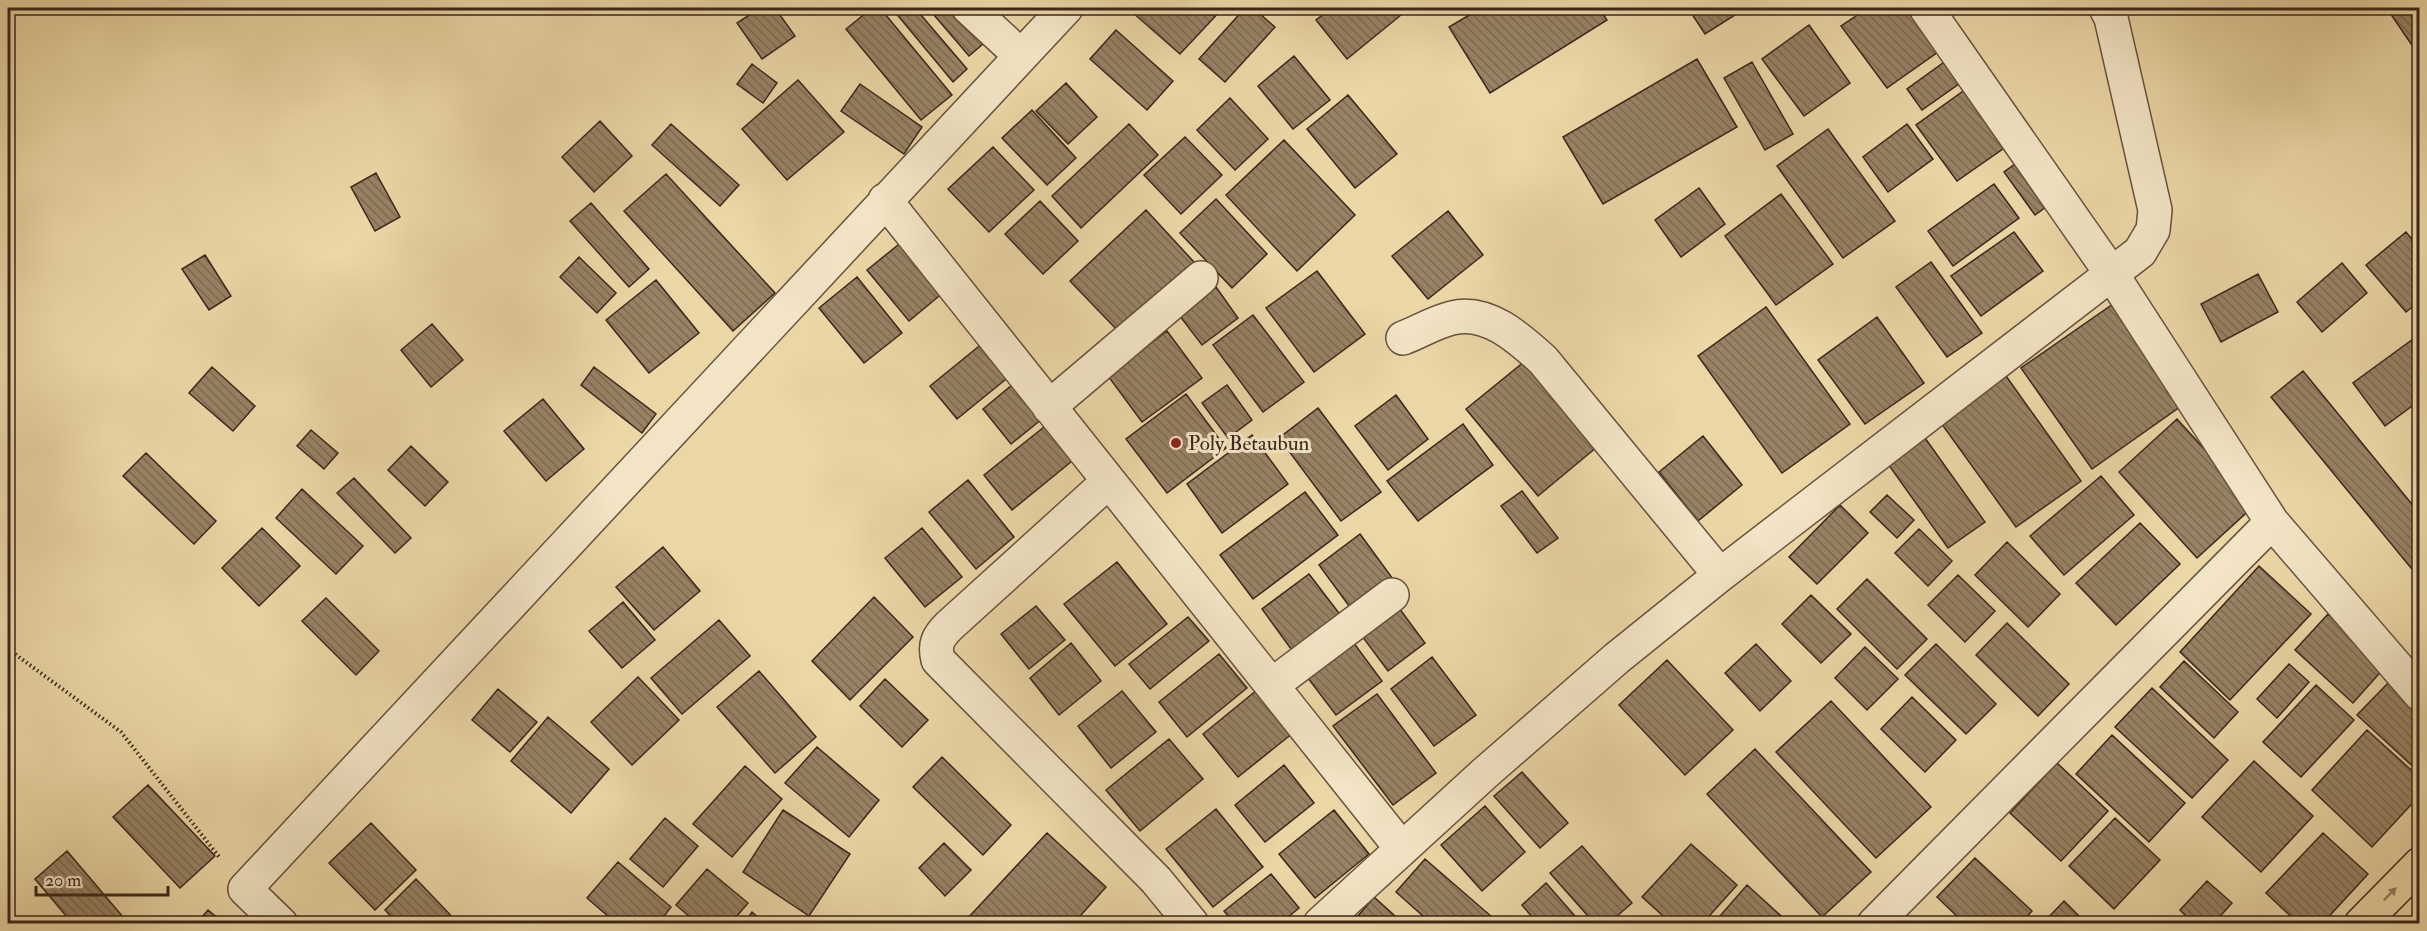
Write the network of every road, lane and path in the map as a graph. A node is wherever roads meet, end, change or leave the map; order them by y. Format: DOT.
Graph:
graph roads {
  1 [pos="969,8"];
  2 [pos="1066,8"];
  3 [pos="1926,8"];
  4 [pos="2106,8"];
  5 [pos="1021,56"];
  6 [pos="885,200"];
  7 [pos="2111,273"];
  8 [pos="1201,278"];
  9 [pos="1403,338"];
  10 [pos="1050,407"];
  11 [pos="1109,482"];
  12 [pos="2272,522"];
  13 [pos="1720,575"];
  14 [pos="1392,595"];
  15 [pos="8,649"];
  16 [pos="1272,685"];
  17 [pos="2420,694"];
  18 [pos="1402,849"];
  19 [pos="2420,864"];
  20 [pos="245,889"];
  21 [pos="1879,922"];
  22 [pos="281,924"];
  23 [pos="1192,924"];
  24 [pos="1320,924"];
  25 [pos="2361,924"];
  1 -- 5 [label="street"];
  2 -- 5 [label="street"];
  3 -- 7 [label="street"];
  4 -- 7 [label="street"];
  5 -- 6 [label="street"];
  6 -- 10 [label="street"];
  6 -- 20 [label="street"];
  7 -- 12 [label="street"];
  7 -- 13 [label="street"];
  8 -- 10 [label="street"];
  9 -- 13 [label="street"];
  10 -- 11 [label="street"];
  11 -- 16 [label="street"];
  11 -- 23 [label="street"];
  12 -- 17 [label="street"];
  12 -- 21 [label="street"];
  13 -- 18 [label="street"];
  14 -- 16 [label="street"];
  15 -- 20 [label="path"];
  16 -- 18 [label="street"];
  18 -- 24 [label="street"];
  25 -- 19 [label="highway, one-way"];
  20 -- 22 [label="street"];
}
